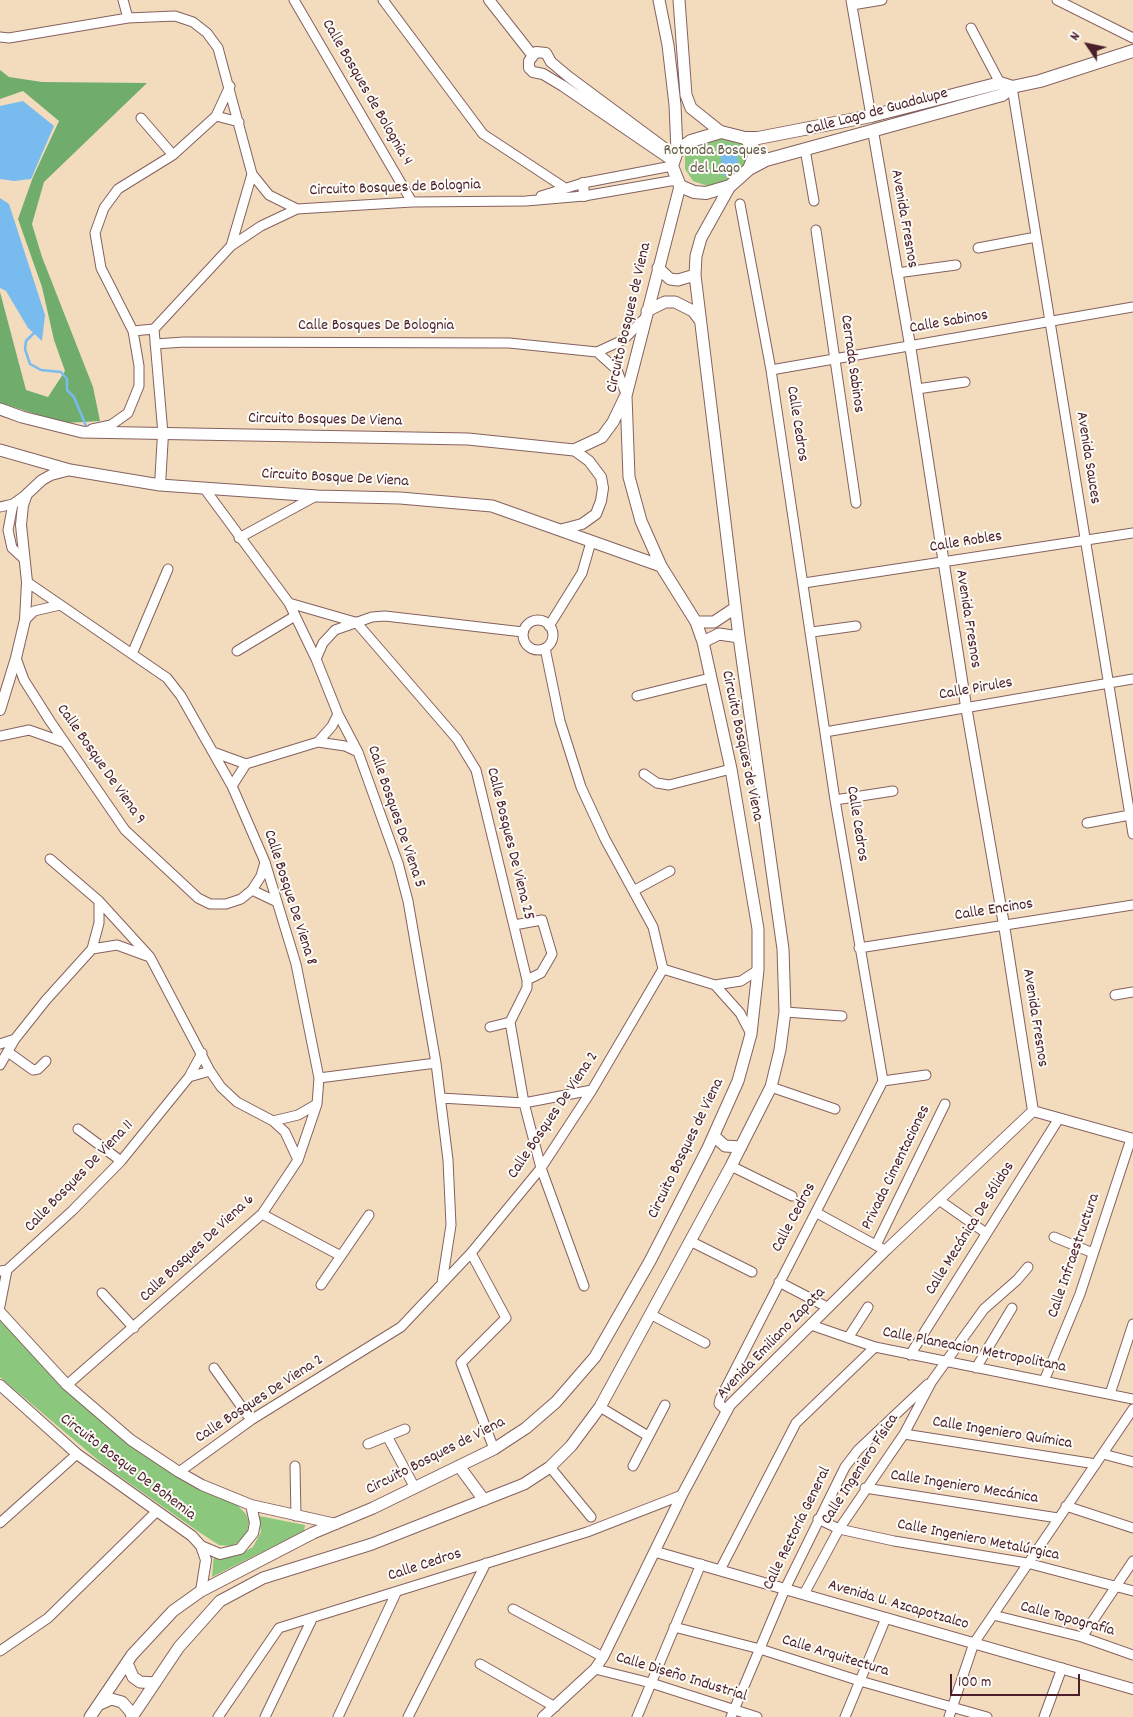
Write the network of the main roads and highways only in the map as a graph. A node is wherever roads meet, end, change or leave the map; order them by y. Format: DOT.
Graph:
graph roads {
  1 [pos="678,1"];
  2 [pos="660,3"];
  3 [pos="1133,50"];
  4 [pos="1012,88"];
  5 [pos="721,132"];
  6 [pos="744,138"];
  7 [pos="674,158"];
  8 [pos="749,169"];
  9 [pos="678,183"];
  10 [pos="730,186"];
  11 [pos="658,268"];
  12 [pos="694,275"];
  13 [pos="646,315"];
  14 [pos="699,318"];
  15 [pos="626,396"];
  16 [pos="0,409"];
  17 [pos="0,450"];
  18 [pos="661,566"];
  19 [pos="736,608"];
  20 [pos="696,622"];
  21 [pos="739,637"];
  22 [pos="704,642"];
  23 [pos="714,1136"];
  24 [pos="742,1147"];
  25 [pos="708,1148"];
  26 [pos="732,1165"];
  27 [pos="460,1466"];
  28 [pos="484,1500"];
  29 [pos="127,1663"];
  30 [pos="155,1683"];
  31 [pos="100,1704"];
  32 [pos="90,1717"];
  33 [pos="132,1717"];
  1 -- 2 [label="main road"];
  1 -- 5 [label="main road"];
  2 -- 7 [label="main road"];
  3 -- 4 [label="main road, Calle Lago de Guadalupe"];
  4 -- 6 [label="main road, Calle Lago de Guadalupe"];
  4 -- 8 [label="main road, Calle Lago de Guadalupe"];
  5 -- 6 [label="main road"];
  5 -- 7 [label="main road"];
  6 -- 8 [label="main road"];
  7 -- 9 [label="main road"];
  8 -- 10 [label="main road"];
  9 -- 10 [label="main road"];
  9 -- 11 [label="main road, Circuito Bosques de Viena"];
  10 -- 12 [label="main road, Circuito Bosques de Viena"];
  11 -- 12 [label="main road"];
  11 -- 13 [label="main road, Circuito Bosques de Viena"];
  12 -- 14 [label="main road, Circuito Bosques de Viena"];
  13 -- 14 [label="main road"];
  13 -- 15 [label="main road, Circuito Bosques de Viena"];
  14 -- 19 [label="main road, Circuito Bosques de Viena"];
  15 -- 16 [label="main road, Circuito Bosques De Viena"];
  15 -- 18 [label="main road, Circuito Bosques de Viena"];
  17 -- 18 [label="main road, Circuito Bosque De Viena"];
  18 -- 20 [label="main road, Circuito Bosques de Viena"];
  19 -- 20 [label="main road"];
  19 -- 21 [label="main road, Circuito Bosques de Viena"];
  20 -- 22 [label="main road, Circuito Bosques de Viena"];
  21 -- 22 [label="main road"];
  21 -- 24 [label="main road, Circuito Bosques de Viena"];
  22 -- 23 [label="main road, Circuito Bosques de Viena"];
  23 -- 24 [label="main road"];
  23 -- 25 [label="main road, Circuito Bosques de Viena"];
  24 -- 26 [label="main road, Circuito Bosques de Viena"];
  25 -- 26 [label="main road"];
  25 -- 27 [label="main road, Circuito Bosques de Viena"];
  26 -- 28 [label="main road, Circuito Bosques de Viena"];
  27 -- 28 [label="main road"];
  27 -- 29 [label="main road, Circuito Bosques de Viena"];
  28 -- 30 [label="main road, Circuito Bosques de Viena"];
  29 -- 30 [label="main road"];
  29 -- 31 [label="main road, Circuito Bosques de Viena"];
  30 -- 33 [label="main road, Circuito Bosques de Viena"];
  31 -- 32 [label="main road, Circuito Bosques de Viena"];
  31 -- 33 [label="main road"];
}
